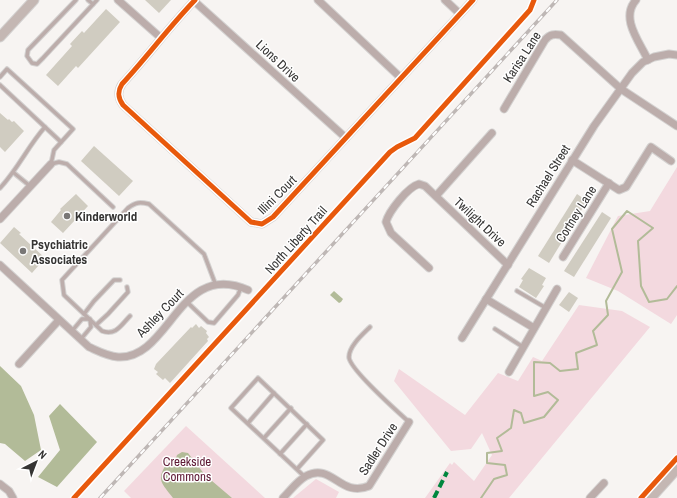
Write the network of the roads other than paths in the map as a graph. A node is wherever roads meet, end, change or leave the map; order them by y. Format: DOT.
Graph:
graph roads {
  1 [pos="34,0"];
  2 [pos="76,0"];
  3 [pos="88,0"];
  4 [pos="98,0"];
  5 [pos="118,0"];
  6 [pos="194,0"];
  7 [pos="318,0"];
  8 [pos="445,0"];
  9 [pos="473,0"];
  10 [pos="636,0"];
  11 [pos="93,4"];
  12 [pos="460,14"];
  13 [pos="0,37"];
  14 [pos="161,38"];
  15 [pos="677,55"];
  16 [pos="648,60"];
  17 [pos="0,77"];
  18 [pos="401,78"];
  19 [pos="0,85"];
  20 [pos="621,89"];
  21 [pos="504,109"];
  22 [pos="677,126"];
  23 [pos="45,127"];
  24 [pos="492,133"];
  25 [pos="346,138"];
  26 [pos="61,142"];
  27 [pos="572,160"];
  28 [pos="671,161"];
  29 [pos="51,164"];
  30 [pos="14,173"];
  31 [pos="609,183"];
  32 [pos="30,186"];
  33 [pos="0,188"];
  34 [pos="436,196"];
  35 [pos="113,207"];
  36 [pos="0,219"];
  37 [pos="563,257"];
  38 [pos="0,265"];
  39 [pos="508,265"];
  40 [pos="428,268"];
  41 [pos="120,280"];
  42 [pos="215,284"];
  43 [pos="127,286"];
  44 [pos="245,289"];
  45 [pos="557,289"];
  46 [pos="517,291"];
  47 [pos="486,299"];
  48 [pos="187,302"];
  49 [pos="546,308"];
  50 [pos="84,314"];
  51 [pos="130,316"];
  52 [pos="90,319"];
  53 [pos="59,320"];
  54 [pos="96,325"];
  55 [pos="370,326"];
  56 [pos="534,328"];
  57 [pos="495,329"];
  58 [pos="72,331"];
  59 [pos="462,338"];
  60 [pos="81,339"];
  61 [pos="524,347"];
  62 [pos="19,364"];
  63 [pos="510,372"];
  64 [pos="274,393"];
  65 [pos="290,408"];
  66 [pos="409,422"];
  67 [pos="248,423"];
  68 [pos="307,424"];
  69 [pos="264,438"];
  70 [pos="280,454"];
  71 [pos="298,468"];
  72 [pos="677,469"];
  73 [pos="305,477"];
  74 [pos="604,483"];
  75 [pos="0,484"];
  76 [pos="13,498"];
  77 [pos="283,498"];
  78 [pos="590,498"];
  79 [pos="651,498"];
  1 -- 13 [label="street"];
  2 -- 11 [label="lane"];
  3 -- 11 [label="lane"];
  4 -- 11 [label="lane"];
  5 -- 14 [label="street"];
  6 -- 14 [label="street, Illini Court"];
  6 -- 25 [label="street, Lions Drive"];
  7 -- 18 [label="street"];
  8 -- 12 [label="street"];
  9 -- 12 [label="street, Illini Court"];
  10 -- 16 [label="street"];
  12 -- 18 [label="street, Illini Court"];
  14 -- 25 [label="street, Illini Court"];
  15 -- 16 [label="street, Rachael Street"];
  16 -- 20 [label="street, Rachael Street"];
  17 -- 26 [label="lane"];
  18 -- 25 [label="street, Illini Court"];
  19 -- 23 [label="lane"];
  20 -- 21 [label="street, Karisa Lane"];
  20 -- 22 [label="street"];
  20 -- 27 [label="street, Rachael Street"];
  23 -- 26 [label="lane"];
  23 -- 30 [label="lane"];
  24 -- 34 [label="street, Twilight Drive"];
  26 -- 29 [label="lane"];
  27 -- 31 [label="street, Cortney Lane"];
  27 -- 39 [label="street, Rachael Street"];
  28 -- 31 [label="street, Cortney Lane"];
  29 -- 32 [label="street"];
  29 -- 35 [label="lane"];
  30 -- 32 [label="lane"];
  30 -- 33 [label="lane"];
  31 -- 37 [label="street, Cortney Lane"];
  32 -- 36 [label="street"];
  34 -- 39 [label="street, Twilight Drive"];
  34 -- 40 [label="street, Twilight Drive"];
  38 -- 53 [label="street, Ashley Court"];
  39 -- 47 [label="street, Rachael Street"];
  41 -- 50 [label="lane"];
  42 -- 44 [label="street"];
  42 -- 48 [label="street, Ashley Court"];
  42 -- 50 [label="lane"];
  43 -- 54 [label="lane"];
  44 -- 48 [label="lane"];
  45 -- 49 [label="street"];
  46 -- 49 [label="lane"];
  47 -- 56 [label="street"];
  47 -- 59 [label="street, Rachael Street"];
  48 -- 60 [label="street, Ashley Court"];
  49 -- 56 [label="street"];
  50 -- 52 [label="lane"];
  51 -- 54 [label="lane"];
  52 -- 54 [label="lane"];
  52 -- 58 [label="lane"];
  52 -- 60 [label="lane"];
  53 -- 58 [label="street, Ashley Court"];
  53 -- 62 [label="street"];
  55 -- 66 [label="lane"];
  56 -- 61 [label="street"];
  57 -- 61 [label="lane"];
  58 -- 60 [label="street, Ashley Court"];
  61 -- 63 [label="street"];
  64 -- 65 [label="lane"];
  64 -- 67 [label="lane"];
  64 -- 67 [label="lane"];
  65 -- 68 [label="lane"];
  65 -- 69 [label="lane"];
  66 -- 73 [label="street, Sadler Drive"];
  67 -- 69 [label="lane"];
  68 -- 70 [label="lane"];
  68 -- 71 [label="lane"];
  69 -- 70 [label="lane"];
  70 -- 71 [label="lane"];
  71 -- 73 [label="lane"];
  72 -- 79 [label="street"];
  73 -- 77 [label="street"];
  74 -- 78 [label="street"];
  75 -- 76 [label="street"];
}
